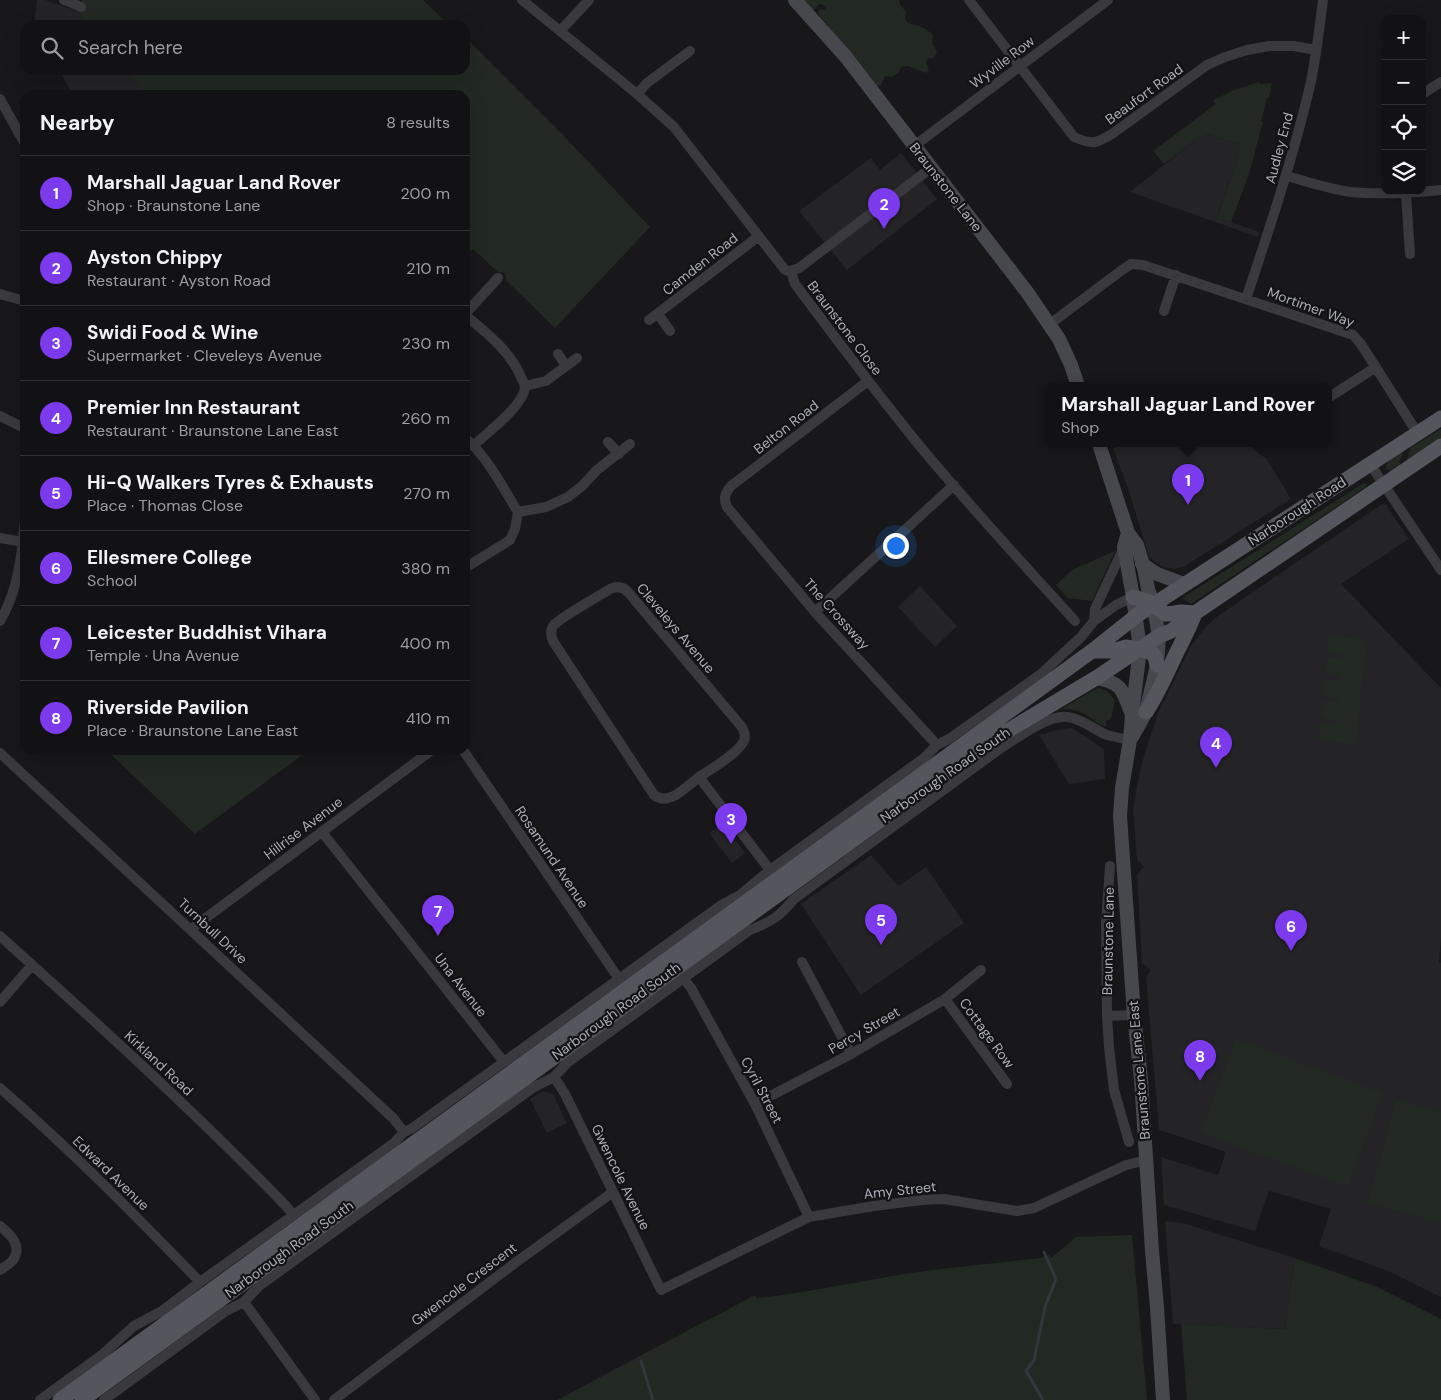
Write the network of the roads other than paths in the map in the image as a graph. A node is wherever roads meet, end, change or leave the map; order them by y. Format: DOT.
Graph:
graph roads {
  1 [pos="64,0"];
  2 [pos="522,0"];
  3 [pos="590,0"];
  4 [pos="795,0"];
  5 [pos="969,0"];
  6 [pos="1108,0"];
  7 [pos="1323,0"];
  8 [pos="81,6"];
  9 [pos="560,31"];
  10 [pos="1316,50"];
  11 [pos="690,51"];
  12 [pos="1019,67"];
  13 [pos="1441,82"];
  14 [pos="1426,92"];
  15 [pos="637,94"];
  16 [pos="0,99"];
  17 [pos="20,135"];
  18 [pos="914,146"];
  19 [pos="931,168"];
  20 [pos="1287,176"];
  21 [pos="1441,190"];
  22 [pos="1426,192"];
  23 [pos="1381,193"];
  24 [pos="1406,195"];
  25 [pos="758,236"];
  26 [pos="1410,254"];
  27 [pos="791,271"];
  28 [pos="1176,275"];
  29 [pos="498,278"];
  30 [pos="0,294"];
  31 [pos="1246,298"];
  32 [pos="20,300"];
  33 [pos="470,309"];
  34 [pos="1164,310"];
  35 [pos="470,319"];
  36 [pos="1050,324"];
  37 [pos="670,331"];
  38 [pos="558,354"];
  39 [pos="576,358"];
  40 [pos="566,366"];
  41 [pos="1376,367"];
  42 [pos="868,381"];
  43 [pos="1077,382"];
  44 [pos="525,386"];
  45 [pos="1332,395"];
  46 [pos="0,416"];
  47 [pos="1441,418"];
  48 [pos="20,426"];
  49 [pos="1418,434"];
  50 [pos="470,442"];
  51 [pos="608,442"];
  52 [pos="630,444"];
  53 [pos="474,445"];
  54 [pos="1441,446"];
  55 [pos="1099,447"];
  56 [pos="619,454"];
  57 [pos="1370,464"];
  58 [pos="1383,484"];
  59 [pos="954,485"];
  60 [pos="724,496"];
  61 [pos="518,512"];
  62 [pos="1128,533"];
  63 [pos="0,538"];
  64 [pos="20,541"];
  65 [pos="1124,547"];
  66 [pos="20,559"];
  67 [pos="1142,564"];
  68 [pos="470,565"];
  69 [pos="1441,570"];
  70 [pos="1184,584"];
  71 [pos="1150,596"];
  72 [pos="1133,597"];
  73 [pos="815,612"];
  74 [pos="1195,613"];
  75 [pos="1136,616"];
  76 [pos="0,621"];
  77 [pos="1075,621"];
  78 [pos="1094,621"];
  79 [pos="1159,636"];
  80 [pos="1140,648"];
  81 [pos="1092,651"];
  82 [pos="1157,665"];
  83 [pos="1096,678"];
  84 [pos="1040,688"];
  85 [pos="1008,697"];
  86 [pos="1139,713"];
  87 [pos="1130,740"];
  88 [pos="937,745"];
  89 [pos="0,753"];
  90 [pos="425,755"];
  91 [pos="466,755"];
  92 [pos="699,777"];
  93 [pos="322,832"];
  94 [pos="1110,866"];
  95 [pos="770,870"];
  96 [pos="191,929"];
  97 [pos="0,936"];
  98 [pos="802,962"];
  99 [pos="32,965"];
  100 [pos="981,970"];
  101 [pos="619,979"];
  102 [pos="684,979"];
  103 [pos="945,999"];
  104 [pos="0,1002"];
  105 [pos="1134,1015"];
  106 [pos="1107,1016"];
  107 [pos="851,1054"];
  108 [pos="504,1062"];
  109 [pos="554,1077"];
  110 [pos="1007,1084"];
  111 [pos="0,1088"];
  112 [pos="755,1104"];
  113 [pos="404,1132"];
  114 [pos="1129,1142"];
  115 [pos="1147,1160"];
  116 [pos="612,1192"];
  117 [pos="293,1215"];
  118 [pos="810,1217"];
  119 [pos="0,1226"];
  120 [pos="0,1270"];
  121 [pos="200,1282"];
  122 [pos="661,1290"];
  123 [pos="244,1302"];
  124 [pos="111,1398"];
  125 [pos="40,1400"];
  126 [pos="60,1400"];
  127 [pos="82,1400"];
  128 [pos="315,1400"];
  129 [pos="334,1400"];
  130 [pos="1163,1400"];
  1 -- 8 [label="street"];
  2 -- 9 [label="street, Braunstone Close"];
  3 -- 9 [label="street"];
  4 -- 18 [label="street, Braunstone Lane"];
  5 -- 12 [label="street"];
  6 -- 12 [label="street, Wyville Row"];
  7 -- 10 [label="street, Audley End"];
  9 -- 15 [label="street, Braunstone Close"];
  10 -- 12 [label="street, Beaufort Road"];
  10 -- 20 [label="street, Audley End"];
  11 -- 15 [label="street"];
  12 -- 18 [label="street, Wyville Row"];
  13 -- 14 [label="street"];
  15 -- 25 [label="street, Braunstone Close"];
  16 -- 17 [label="street"];
  18 -- 19 [label="street, Braunstone Lane"];
  19 -- 27 [label="street"];
  19 -- 36 [label="street, Braunstone Lane"];
  20 -- 23 [label="street"];
  20 -- 31 [label="street, Audley End"];
  21 -- 22 [label="street"];
  24 -- 26 [label="street"];
  25 -- 27 [label="street, Braunstone Close"];
  25 -- 37 [label="street, Camden Road"];
  27 -- 42 [label="street, Braunstone Close"];
  28 -- 31 [label="street, Mortimer Way"];
  28 -- 34 [label="street"];
  28 -- 36 [label="street, Mortimer Way"];
  29 -- 33 [label="street"];
  30 -- 32 [label="street"];
  31 -- 41 [label="street, Mortimer Way"];
  35 -- 44 [label="street"];
  36 -- 43 [label="street, Braunstone Lane"];
  38 -- 40 [label="street"];
  39 -- 40 [label="street"];
  40 -- 44 [label="street"];
  41 -- 45 [label="street"];
  41 -- 49 [label="street, Mortimer Way"];
  42 -- 59 [label="street, Braunstone Close"];
  42 -- 60 [label="street, Belton Road"];
  44 -- 53 [label="street"];
  46 -- 48 [label="street"];
  47 -- 49 [label="main road, Narborough Road"];
  49 -- 57 [label="main road, Narborough Road"];
  50 -- 53 [label="street"];
  51 -- 56 [label="street"];
  52 -- 56 [label="street"];
  53 -- 61 [label="street"];
  54 -- 58 [label="main road, Narborough Road"];
  55 -- 62 [label="street"];
  56 -- 61 [label="street"];
  57 -- 58 [label="street"];
  57 -- 70 [label="main road, Narborough Road"];
  58 -- 69 [label="street"];
  58 -- 74 [label="main road, Narborough Road"];
  59 -- 73 [label="street"];
  59 -- 77 [label="street, Braunstone Close"];
  60 -- 73 [label="street, The Crossway"];
  61 -- 68 [label="street"];
  62 -- 65 [label="street"];
  62 -- 67 [label="street"];
  63 -- 64 [label="street"];
  65 -- 72 [label="street"];
  65 -- 78 [label="street, Narborough Road South"];
  66 -- 76 [label="street"];
  67 -- 70 [label="street"];
  67 -- 71 [label="street"];
  70 -- 71 [label="main road, Narborough Road"];
  71 -- 72 [label="main road"];
  71 -- 74 [label="main road"];
  71 -- 75 [label="main road, Narborough Road South"];
  71 -- 79 [label="street, Braunstone Lane East"];
  72 -- 75 [label="street"];
  72 -- 78 [label="street, Narborough Road South"];
  73 -- 88 [label="street, The Crossway"];
  74 -- 79 [label="main road, Narborough Road"];
  74 -- 86 [label="main road"];
  75 -- 80 [label="street, Braunstone Lane East"];
  75 -- 81 [label="main road, Narborough Road South"];
  78 -- 85 [label="street, Narborough Road South"];
  79 -- 80 [label="main road, Narborough Road South"];
  79 -- 82 [label="street, Braunstone Lane East"];
  80 -- 81 [label="main road"];
  80 -- 82 [label="main road"];
  80 -- 83 [label="main road, Narborough Road South"];
  80 -- 86 [label="street, Braunstone Lane East"];
  81 -- 84 [label="main road, Narborough Road South"];
  82 -- 86 [label="street, Braunstone Lane East"];
  83 -- 86 [label="street"];
  83 -- 127 [label="main road, Narborough Road South"];
  84 -- 85 [label="street, Narborough Road South"];
  84 -- 126 [label="main road, Narborough Road South"];
  85 -- 88 [label="street, Narborough Road South"];
  86 -- 87 [label="street, Braunstone Lane East"];
  87 -- 102 [label="street, Narborough Road South"];
  87 -- 105 [label="street, Braunstone Lane East"];
  88 -- 95 [label="street, Narborough Road South"];
  89 -- 96 [label="street, Turnbull Drive"];
  90 -- 93 [label="street, Hillrise Avenue"];
  91 -- 101 [label="street, Rosamund Avenue"];
  92 -- 92 [label="street, Cleveleys Avenue"];
  92 -- 95 [label="street"];
  93 -- 96 [label="street, Hillrise Avenue"];
  93 -- 108 [label="street, Una Avenue"];
  94 -- 106 [label="street, Braunstone Lane"];
  95 -- 101 [label="street, Narborough Road South"];
  96 -- 113 [label="street, Turnbull Drive"];
  97 -- 99 [label="street, Kirkland Road"];
  98 -- 107 [label="street"];
  99 -- 104 [label="street"];
  99 -- 117 [label="street, Kirkland Road"];
  100 -- 103 [label="street, Percy Street"];
  101 -- 108 [label="street, Narborough Road South"];
  102 -- 109 [label="street, Narborough Road South"];
  102 -- 112 [label="street, Cyril Street"];
  103 -- 107 [label="street, Percy Street"];
  103 -- 110 [label="street, Cottage Row"];
  105 -- 106 [label="street, Braunstone Lane"];
  105 -- 115 [label="street, Braunstone Lane East"];
  106 -- 114 [label="street, Braunstone Lane"];
  107 -- 112 [label="street, Percy Street"];
  108 -- 113 [label="street, Narborough Road South"];
  109 -- 116 [label="street, Gwencole Avenue"];
  109 -- 123 [label="street, Narborough Road South"];
  111 -- 121 [label="street, Edward Avenue"];
  112 -- 118 [label="street, Cyril Street"];
  113 -- 117 [label="street, Narborough Road South"];
  115 -- 118 [label="street, Amy Street"];
  115 -- 130 [label="street, Braunstone Lane East"];
  116 -- 122 [label="street, Gwencole Avenue"];
  116 -- 129 [label="street, Gwencole Crescent"];
  117 -- 121 [label="street, Narborough Road South"];
  118 -- 122 [label="street, Amy Street"];
  119 -- 120 [label="street"];
  121 -- 125 [label="street, Narborough Road South"];
  123 -- 124 [label="street, Narborough Road South"];
  123 -- 128 [label="street"];
}
